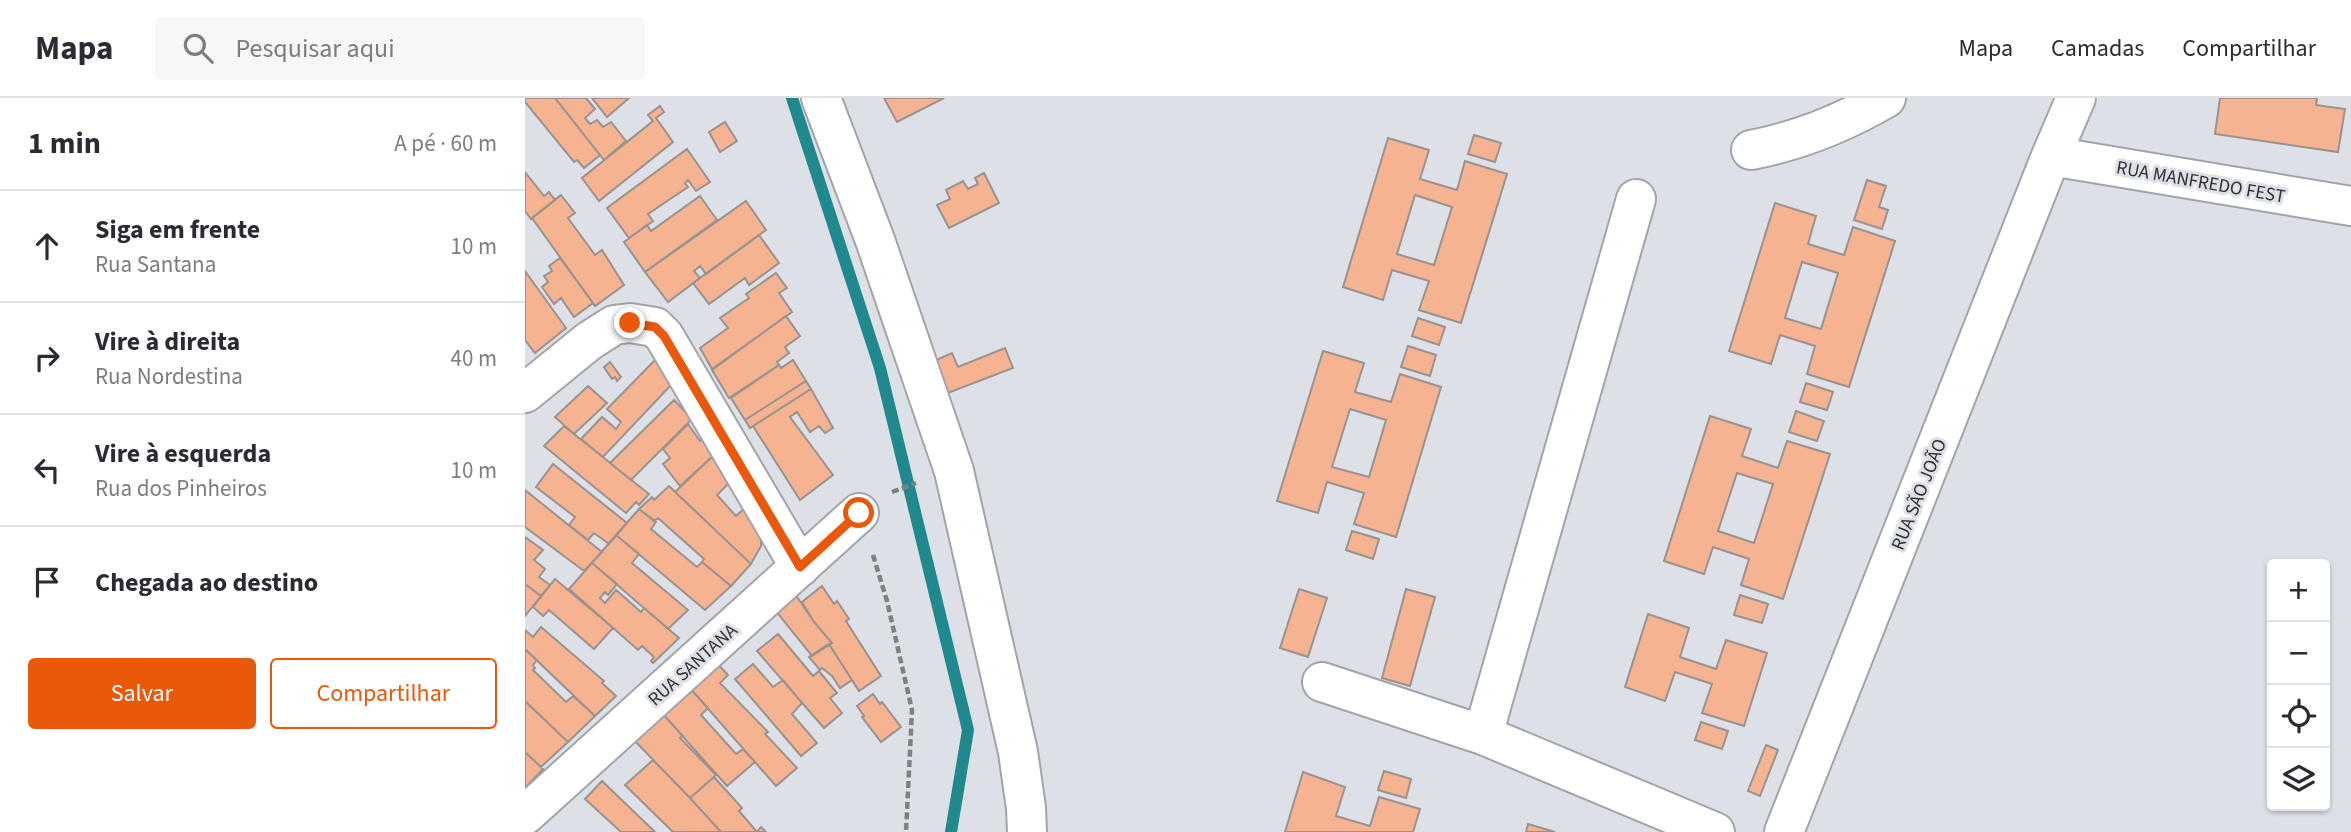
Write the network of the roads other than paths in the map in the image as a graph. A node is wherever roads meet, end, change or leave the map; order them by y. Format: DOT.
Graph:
graph roads {
  1 [pos="821,98"];
  2 [pos="1886,98"];
  3 [pos="2076,98"];
  4 [pos="1751,150"];
  5 [pos="2050,156"];
  6 [pos="1636,199"];
  7 [pos="2351,206"];
  8 [pos="525,393"];
  9 [pos="859,513"];
  10 [pos="800,567"];
  11 [pos="1322,682"];
  12 [pos="1483,735"];
  13 [pos="525,815"];
  14 [pos="1027,832"];
  15 [pos="1715,832"];
  16 [pos="1784,832"];
  1 -- 14 [label="street"];
  2 -- 4 [label="street"];
  3 -- 5 [label="street, RUA SÃO JOÃO"];
  5 -- 7 [label="street, RUA MANFREDO FEST"];
  5 -- 16 [label="street, RUA SÃO JOÃO"];
  6 -- 12 [label="street"];
  8 -- 10 [label="street"];
  9 -- 10 [label="street, RUA SANTANA"];
  10 -- 13 [label="street, RUA SANTANA"];
  11 -- 12 [label="street"];
  12 -- 15 [label="street"];
}
